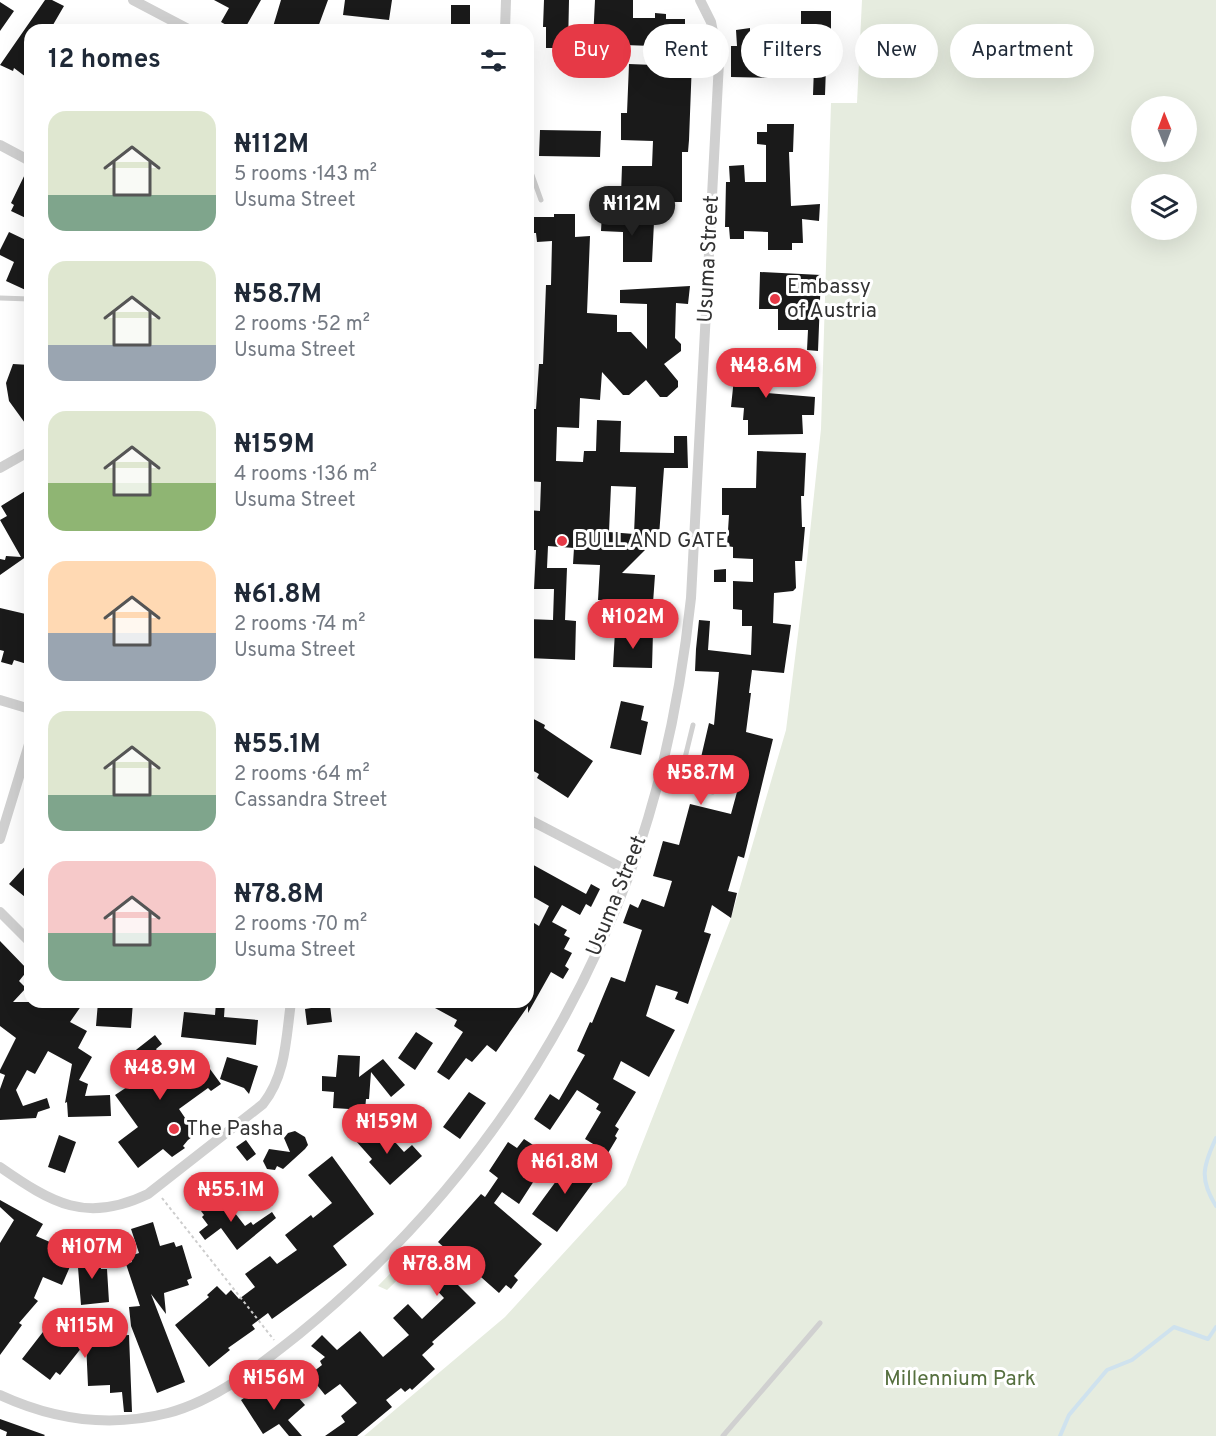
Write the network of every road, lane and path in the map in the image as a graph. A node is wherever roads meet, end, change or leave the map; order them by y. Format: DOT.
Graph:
graph roads {
  1 [pos="133,0"];
  2 [pos="506,0"];
  3 [pos="700,0"];
  4 [pos="179,24"];
  5 [pos="505,24"];
  6 [pos="0,145"];
  7 [pos="24,158"];
  8 [pos="534,181"];
  9 [pos="541,200"];
  10 [pos="0,298"];
  11 [pos="24,299"];
  12 [pos="24,454"];
  13 [pos="0,468"];
  14 [pos="0,700"];
  15 [pos="24,707"];
  16 [pos="693,725"];
  17 [pos="24,761"];
  18 [pos="663,764"];
  19 [pos="683,766"];
  20 [pos="712,792"];
  21 [pos="534,822"];
  22 [pos="0,839"];
  23 [pos="630,872"];
  24 [pos="0,912"];
  25 [pos="24,936"];
  26 [pos="290,1008"];
  27 [pos="0,1167"];
  28 [pos="155,1189"];
  29 [pos="820,1323"];
  30 [pos="281,1348"];
  31 [pos="0,1395"];
  32 [pos="723,1436"];
  1 -- 4 [label="street"];
  2 -- 5 [label="street"];
  3 -- 18 [label="street, Usuma Street"];
  6 -- 7 [label="street"];
  8 -- 9 [label="lane"];
  10 -- 11 [label="lane"];
  12 -- 13 [label="street"];
  14 -- 15 [label="street"];
  16 -- 19 [label="lane"];
  17 -- 22 [label="street"];
  18 -- 19 [label="lane"];
  18 -- 23 [label="street, Usuma Street"];
  19 -- 20 [label="lane"];
  21 -- 23 [label="street"];
  23 -- 30 [label="street, Usuma Street"];
  24 -- 25 [label="street"];
  26 -- 28 [label="street"];
  27 -- 28 [label="street"];
  28 -- 30 [label="path"];
  29 -- 32 [label="lane"];
  30 -- 31 [label="street, Usuma Street"];
}
